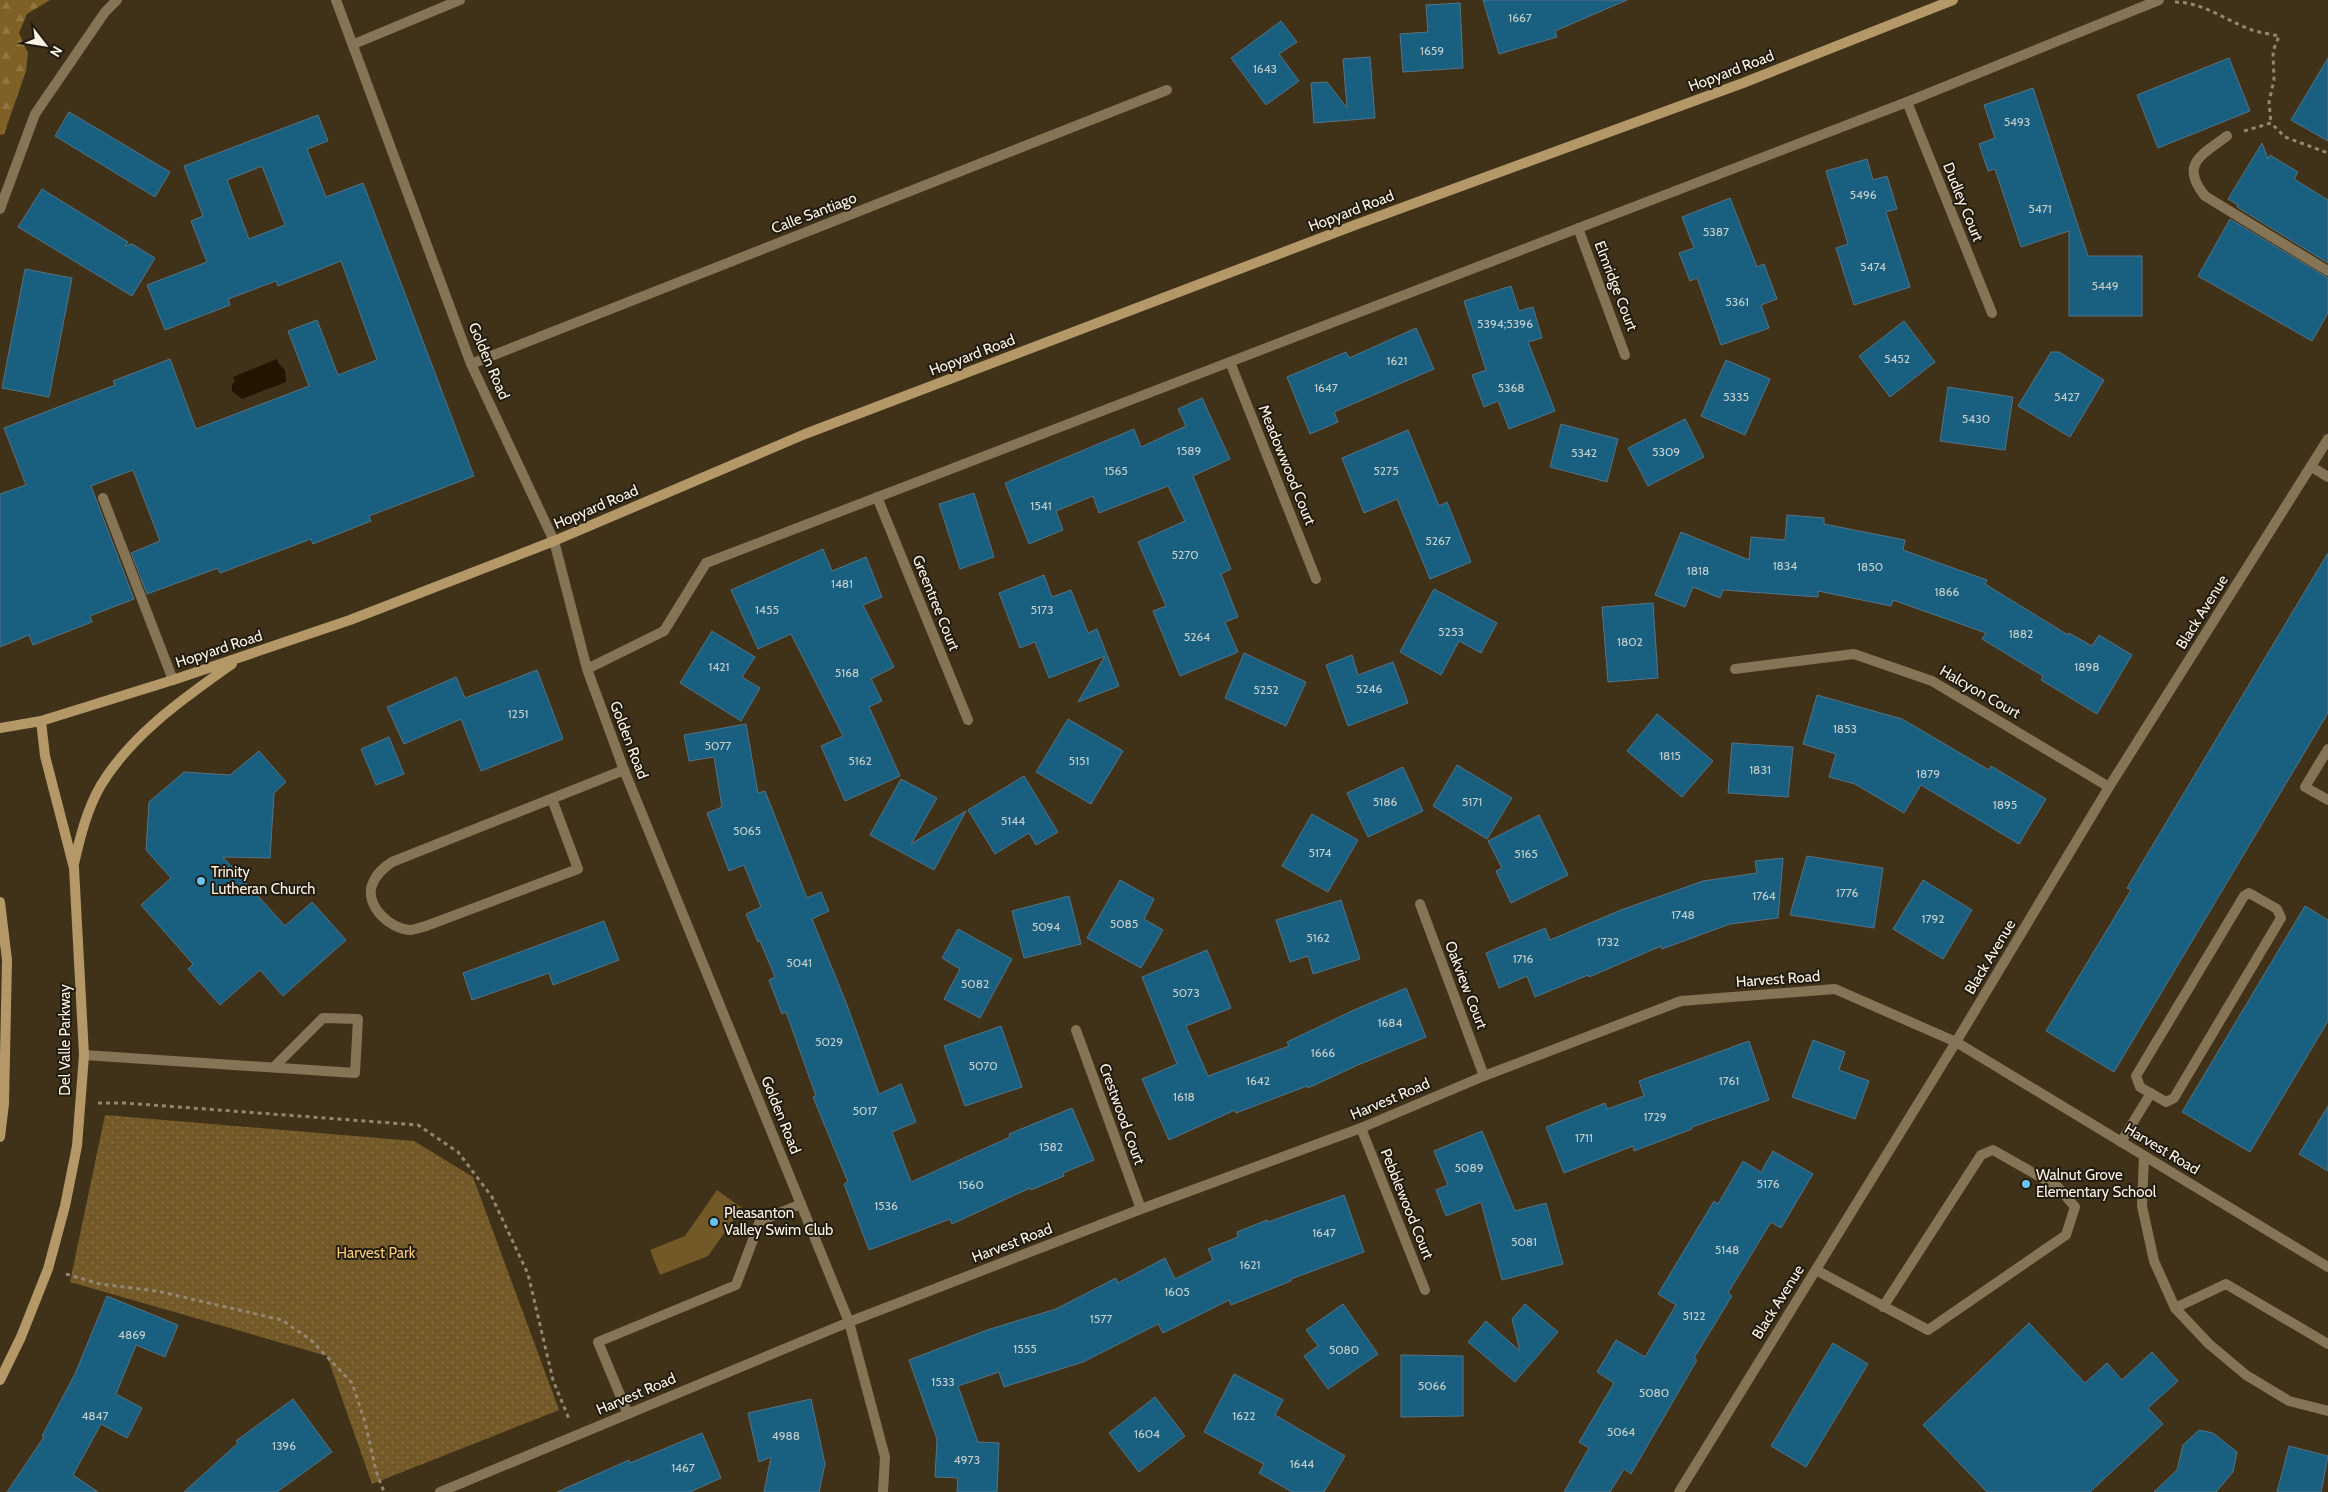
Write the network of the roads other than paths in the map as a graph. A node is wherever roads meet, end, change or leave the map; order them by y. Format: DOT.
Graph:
graph roads {
  1 [pos="117,0"];
  2 [pos="336,0"];
  3 [pos="460,0"];
  4 [pos="1953,0"];
  5 [pos="2159,1"];
  6 [pos="354,44"];
  7 [pos="1167,90"];
  8 [pos="1907,102"];
  9 [pos="2227,136"];
  10 [pos="0,209"];
  11 [pos="1578,228"];
  12 [pos="2328,271"];
  13 [pos="1992,313"];
  14 [pos="1625,355"];
  15 [pos="1230,362"];
  16 [pos="472,364"];
  17 [pos="2328,439"];
  18 [pos="2312,467"];
  19 [pos="2328,477"];
  20 [pos="876,497"];
  21 [pos="103,498"];
  22 [pos="554,541"];
  23 [pos="1316,580"];
  24 [pos="240,658"];
  25 [pos="587,669"];
  26 [pos="1734,669"];
  27 [pos="173,680"];
  28 [pos="968,720"];
  29 [pos="41,721"];
  30 [pos="0,728"];
  31 [pos="2328,749"];
  32 [pos="624,770"];
  33 [pos="2109,787"];
  34 [pos="552,799"];
  35 [pos="2328,800"];
  36 [pos="74,868"];
  37 [pos="0,902"];
  38 [pos="1420,904"];
  39 [pos="1076,1030"];
  40 [pos="1956,1042"];
  41 [pos="84,1055"];
  42 [pos="274,1067"];
  43 [pos="1484,1076"];
  44 [pos="2150,1093"];
  45 [pos="1361,1128"];
  46 [pos="0,1137"];
  47 [pos="2121,1142"];
  48 [pos="2144,1156"];
  49 [pos="801,1204"];
  50 [pos="1141,1209"];
  51 [pos="2328,1267"];
  52 [pos="1816,1270"];
  53 [pos="1425,1290"];
  54 [pos="1884,1307"];
  55 [pos="2175,1308"];
  56 [pos="849,1322"];
  57 [pos="2328,1344"];
  58 [pos="0,1380"];
  59 [pos="2328,1411"];
  60 [pos="628,1414"];
  61 [pos="440,1492"];
  62 [pos="883,1492"];
  63 [pos="1679,1492"];
  1 -- 10 [label="street"];
  2 -- 6 [label="street, Golden Road"];
  3 -- 6 [label="street"];
  4 -- 22 [label="main road, Hopyard Road"];
  5 -- 8 [label="street"];
  6 -- 16 [label="street, Golden Road"];
  7 -- 16 [label="street, Calle Santiago"];
  8 -- 11 [label="street"];
  8 -- 13 [label="street, Dudley Court"];
  9 -- 12 [label="street"];
  11 -- 14 [label="street, Elmridge Court"];
  11 -- 15 [label="street"];
  15 -- 20 [label="street"];
  15 -- 23 [label="street, Meadowwood Court"];
  16 -- 22 [label="street, Golden Road"];
  17 -- 18 [label="street, Black Avenue"];
  18 -- 19 [label="street"];
  18 -- 33 [label="street, Black Avenue"];
  20 -- 25 [label="street"];
  20 -- 28 [label="street, Greentree Court"];
  21 -- 27 [label="street"];
  22 -- 24 [label="main road, Hopyard Road"];
  22 -- 25 [label="street, Golden Road"];
  24 -- 27 [label="main road, Hopyard Road"];
  24 -- 36 [label="main road"];
  25 -- 32 [label="street, Golden Road"];
  26 -- 33 [label="street, Halcyon Court"];
  27 -- 29 [label="main road, Hopyard Road"];
  29 -- 30 [label="main road, Hopyard Road"];
  29 -- 36 [label="main road, Del Valle Parkway"];
  31 -- 35 [label="street"];
  32 -- 34 [label="street"];
  32 -- 49 [label="street, Golden Road"];
  33 -- 40 [label="street, Black Avenue"];
  34 -- 34 [label="street"];
  36 -- 41 [label="main road, Del Valle Parkway"];
  37 -- 46 [label="main road"];
  38 -- 43 [label="street, Oakview Court"];
  39 -- 50 [label="street, Crestwood Court"];
  40 -- 43 [label="street, Harvest Road"];
  40 -- 47 [label="street, Harvest Road"];
  40 -- 52 [label="street, Black Avenue"];
  41 -- 42 [label="street"];
  41 -- 58 [label="main road, Del Valle Parkway"];
  42 -- 42 [label="street"];
  43 -- 45 [label="street, Harvest Road"];
  44 -- 44 [label="street"];
  44 -- 47 [label="street"];
  45 -- 50 [label="street, Harvest Road"];
  45 -- 53 [label="street, Pebblewood Court"];
  47 -- 48 [label="street, Harvest Road"];
  48 -- 51 [label="street, Harvest Road"];
  48 -- 55 [label="street"];
  49 -- 56 [label="street, Golden Road"];
  49 -- 60 [label="street"];
  50 -- 56 [label="street, Harvest Road"];
  52 -- 54 [label="street"];
  52 -- 63 [label="street, Black Avenue"];
  54 -- 54 [label="street"];
  55 -- 57 [label="street"];
  55 -- 59 [label="street"];
  56 -- 60 [label="street, Harvest Road"];
  56 -- 62 [label="street, Golden Road"];
  60 -- 61 [label="street, Harvest Road"];
}
